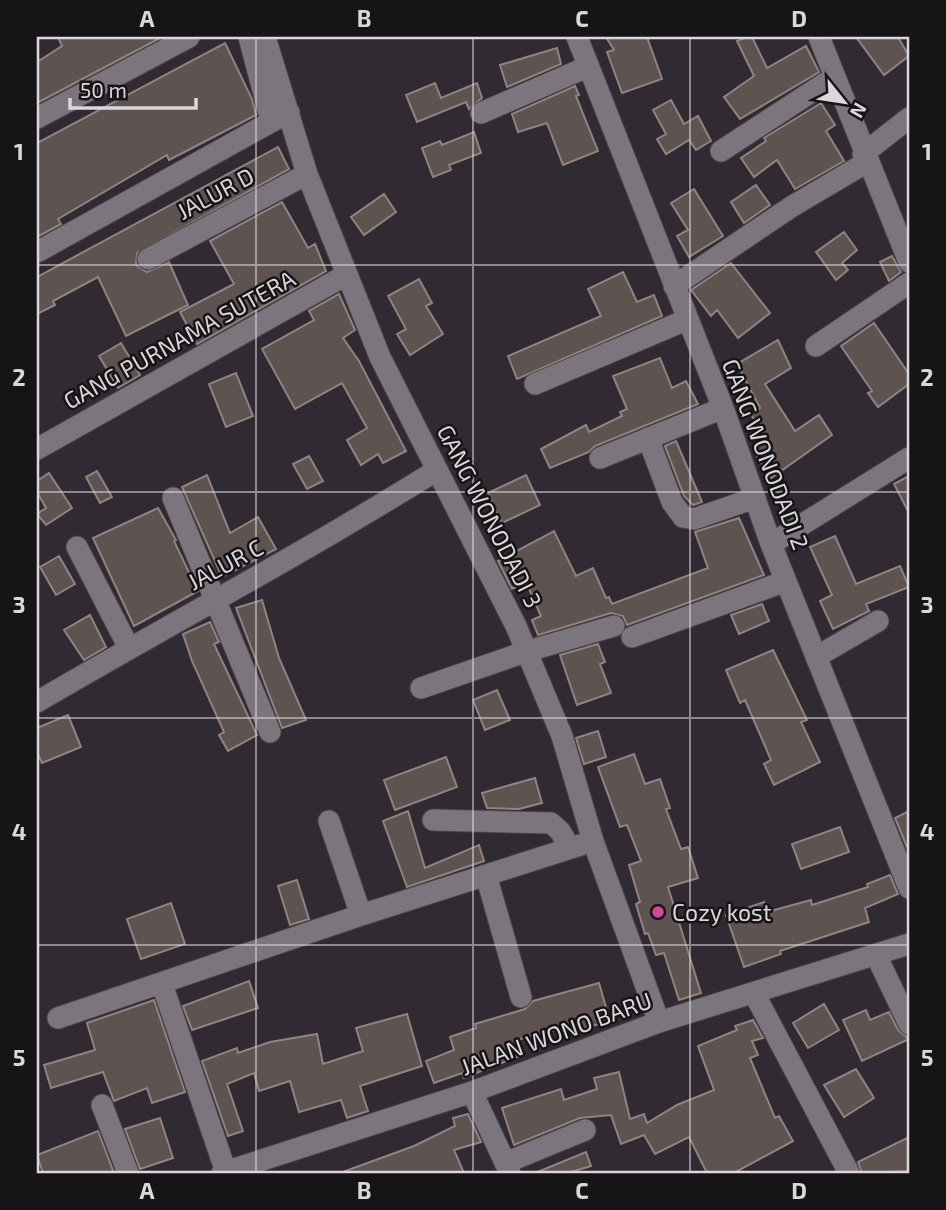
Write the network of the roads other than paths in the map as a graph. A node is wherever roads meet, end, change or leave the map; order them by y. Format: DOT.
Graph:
graph roads {
  1 [pos="189,37"];
  2 [pos="249,37"];
  3 [pos="265,37"];
  4 [pos="577,37"];
  5 [pos="819,37"];
  6 [pos="587,67"];
  7 [pos="833,78"];
  8 [pos="481,113"];
  9 [pos="280,117"];
  10 [pos="37,118"];
  11 [pos="909,118"];
  12 [pos="721,150"];
  13 [pos="865,158"];
  14 [pos="307,174"];
  15 [pos="37,252"];
  16 [pos="148,259"];
  17 [pos="909,262"];
  18 [pos="346,275"];
  19 [pos="909,283"];
  20 [pos="674,286"];
  21 [pos="686,320"];
  22 [pos="817,346"];
  23 [pos="535,384"];
  24 [pos="723,408"];
  25 [pos="648,438"];
  26 [pos="37,449"];
  27 [pos="600,458"];
  28 [pos="909,458"];
  29 [pos="437,470"];
  30 [pos="173,498"];
  31 [pos="755,498"];
  32 [pos="771,544"];
  33 [pos="77,547"];
  34 [pos="786,581"];
  35 [pos="215,598"];
  36 [pos="878,621"];
  37 [pos="129,648"];
  38 [pos="528,651"];
  39 [pos="816,657"];
  40 [pos="421,688"];
  41 [pos="37,702"];
  42 [pos="270,732"];
  43 [pos="433,820"];
  44 [pos="330,821"];
  45 [pos="593,841"];
  46 [pos="570,848"];
  47 [pos="486,875"];
  48 [pos="909,888"];
  49 [pos="361,915"];
  50 [pos="909,944"];
  51 [pos="876,955"];
  52 [pos="162,984"];
  53 [pos="755,995"];
  54 [pos="521,997"];
  55 [pos="58,1017"];
  56 [pos="659,1023"];
  57 [pos="909,1024"];
  58 [pos="472,1092"];
  59 [pos="102,1105"];
  60 [pos="585,1130"];
  61 [pos="507,1168"];
  62 [pos="230,1172"];
  63 [pos="128,1173"];
  64 [pos="849,1173"];
  1 -- 10 [label="street"];
  2 -- 9 [label="street"];
  3 -- 9 [label="street, GANG WONODADI 3"];
  4 -- 6 [label="street, GANG WONODADI 2"];
  5 -- 7 [label="street"];
  6 -- 8 [label="street"];
  6 -- 20 [label="street, GANG WONODADI 2"];
  7 -- 12 [label="street"];
  7 -- 13 [label="street"];
  9 -- 14 [label="street, GANG WONODADI 3"];
  9 -- 15 [label="street"];
  11 -- 13 [label="street"];
  13 -- 17 [label="street"];
  13 -- 20 [label="street"];
  14 -- 16 [label="street, JALUR D"];
  14 -- 18 [label="street, GANG WONODADI 3"];
  18 -- 26 [label="street, GANG PURNAMA SUTERA"];
  18 -- 29 [label="street, GANG WONODADI 3"];
  19 -- 22 [label="street"];
  20 -- 21 [label="street, GANG WONODADI 2"];
  21 -- 23 [label="street"];
  21 -- 24 [label="street, GANG WONODADI 2"];
  24 -- 25 [label="street"];
  24 -- 31 [label="street, GANG WONODADI 2"];
  25 -- 27 [label="street"];
  25 -- 31 [label="street"];
  28 -- 32 [label="street"];
  29 -- 35 [label="street, JALUR C"];
  29 -- 38 [label="street, GANG WONODADI 3"];
  30 -- 35 [label="street"];
  31 -- 32 [label="street, GANG WONODADI 2"];
  32 -- 34 [label="street, GANG WONODADI 2"];
  33 -- 37 [label="street"];
  34 -- 38 [label="street"];
  34 -- 39 [label="street, GANG WONODADI 2"];
  35 -- 37 [label="street, JALUR C"];
  35 -- 42 [label="street"];
  36 -- 39 [label="street"];
  37 -- 41 [label="street, JALUR C"];
  38 -- 40 [label="street"];
  38 -- 45 [label="street, GANG WONODADI 3"];
  39 -- 48 [label="street, GANG WONODADI 2"];
  43 -- 46 [label="street"];
  44 -- 49 [label="street"];
  45 -- 46 [label="street"];
  45 -- 56 [label="street, GANG WONODADI 3"];
  46 -- 47 [label="street"];
  47 -- 49 [label="street"];
  47 -- 54 [label="street"];
  49 -- 52 [label="street"];
  50 -- 51 [label="street, JALAN WONO BARU"];
  51 -- 53 [label="street, JALAN WONO BARU"];
  51 -- 57 [label="street"];
  52 -- 55 [label="street"];
  52 -- 62 [label="street"];
  53 -- 56 [label="street, JALAN WONO BARU"];
  53 -- 64 [label="street"];
  56 -- 58 [label="street, JALAN WONO BARU"];
  58 -- 61 [label="street"];
  58 -- 62 [label="street, JALAN WONO BARU"];
  59 -- 63 [label="street"];
  60 -- 61 [label="street"];
}
